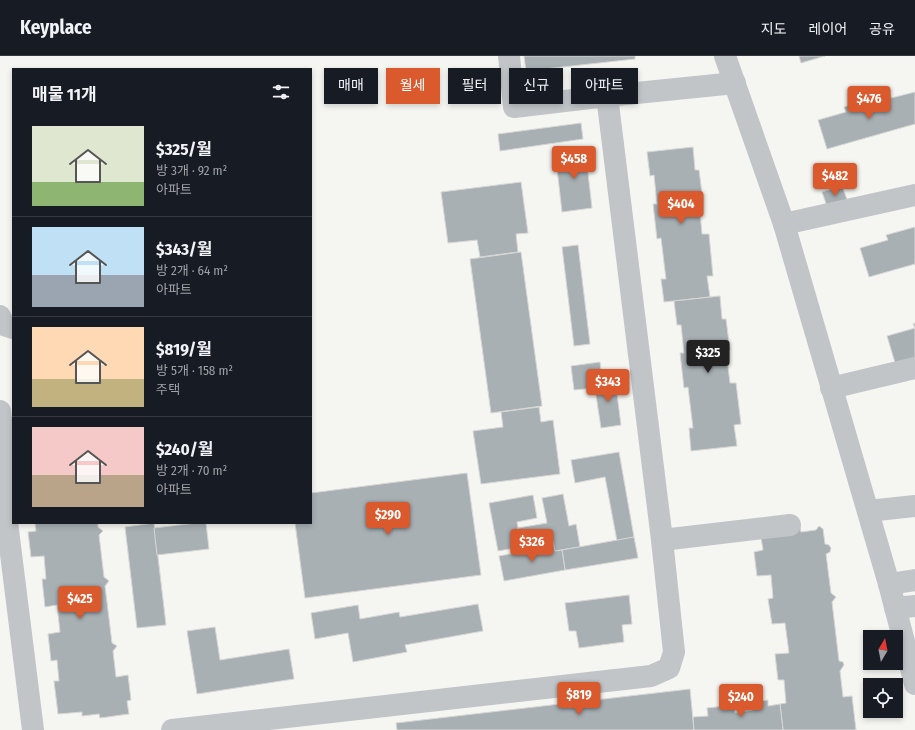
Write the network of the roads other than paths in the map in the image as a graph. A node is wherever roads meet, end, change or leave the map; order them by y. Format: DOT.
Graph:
graph roads {
  1 [pos="508,56"];
  2 [pos="725,56"];
  3 [pos="735,83"];
  4 [pos="638,93"];
  5 [pos="571,100"];
  6 [pos="608,104"];
  7 [pos="915,195"];
  8 [pos="784,224"];
  9 [pos="915,368"];
  10 [pos="831,388"];
  11 [pos="0,411"];
  12 [pos="915,506"];
  13 [pos="868,511"];
  14 [pos="790,525"];
  15 [pos="662,540"];
  16 [pos="915,580"];
  17 [pos="889,584"];
  18 [pos="905,607"];
  19 [pos="915,684"];
  20 [pos="33,730"];
  21 [pos="172,730"];
  1 -- 5 [label="street"];
  2 -- 3 [label="street"];
  3 -- 4 [label="street"];
  3 -- 8 [label="street"];
  6 -- 15 [label="street"];
  7 -- 8 [label="street"];
  8 -- 10 [label="street"];
  9 -- 10 [label="street"];
  10 -- 13 [label="street"];
  11 -- 20 [label="street"];
  12 -- 13 [label="street"];
  13 -- 17 [label="street"];
  14 -- 15 [label="street"];
  15 -- 21 [label="street"];
  16 -- 17 [label="street"];
  17 -- 18 [label="street"];
  18 -- 19 [label="street"];
}
